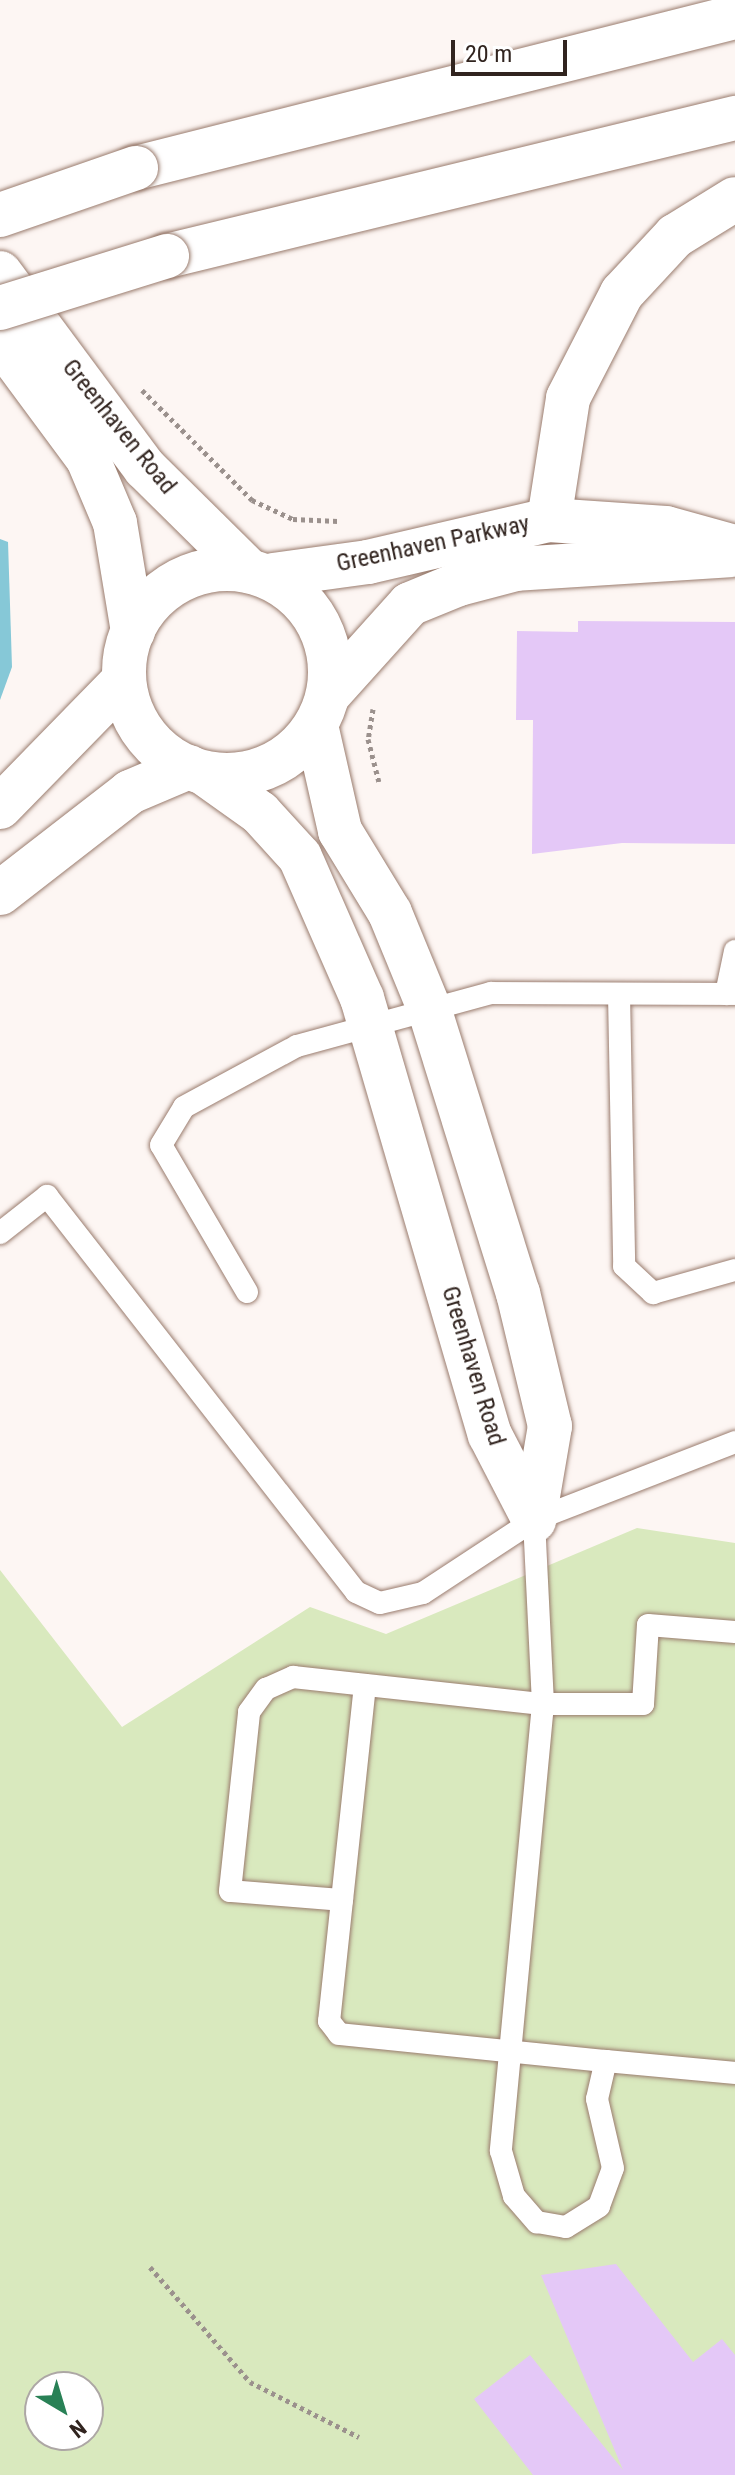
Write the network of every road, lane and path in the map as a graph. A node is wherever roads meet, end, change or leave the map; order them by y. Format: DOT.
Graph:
graph roads {
  1 [pos="735,17"];
  2 [pos="735,118"];
  3 [pos="735,199"];
  4 [pos="0,215"];
  5 [pos="0,273"];
  6 [pos="0,308"];
  7 [pos="0,340"];
  8 [pos="138,385"];
  9 [pos="549,520"];
  10 [pos="356,522"];
  11 [pos="735,547"];
  12 [pos="735,555"];
  13 [pos="261,573"];
  14 [pos="133,632"];
  15 [pos="123,681"];
  16 [pos="378,698"];
  17 [pos="322,710"];
  18 [pos="193,769"];
  19 [pos="379,782"];
  20 [pos="0,807"];
  21 [pos="0,893"];
  22 [pos="735,951"];
  23 [pos="619,994"];
  24 [pos="730,994"];
  25 [pos="429,1008"];
  26 [pos="374,1024"];
  27 [pos="0,1233"];
  28 [pos="735,1270"];
  29 [pos="247,1292"];
  30 [pos="735,1442"];
  31 [pos="534,1520"];
  32 [pos="735,1632"];
  33 [pos="365,1685"];
  34 [pos="543,1704"];
  35 [pos="342,1900"];
  36 [pos="511,2052"];
  37 [pos="606,2061"];
  38 [pos="735,2073"];
  39 [pos="150,2267"];
  40 [pos="359,2437"];
  1 -- 4 [label="main road, bridge"];
  2 -- 6 [label="main road, bridge"];
  3 -- 9 [label="main road"];
  5 -- 13 [label="main road, Greenhaven Road"];
  7 -- 14 [label="main road, Greenhaven Road"];
  8 -- 10 [label="path"];
  9 -- 11 [label="main road, Greenhaven Parkway"];
  9 -- 13 [label="main road, Greenhaven Parkway"];
  12 -- 17 [label="main road, Greenhaven Parkway"];
  13 -- 14 [label="main road, Greenhaven Road"];
  13 -- 17 [label="main road, Greenhaven Road"];
  14 -- 15 [label="main road, Greenhaven Road"];
  15 -- 18 [label="main road, Greenhaven Road"];
  15 -- 20 [label="main road"];
  16 -- 19 [label="path"];
  17 -- 18 [label="main road"];
  17 -- 25 [label="main road, Greenhaven Road"];
  18 -- 21 [label="main road"];
  18 -- 26 [label="main road, Greenhaven Road"];
  22 -- 24 [label="lane"];
  23 -- 24 [label="lane"];
  23 -- 25 [label="lane"];
  23 -- 28 [label="lane"];
  25 -- 26 [label="lane"];
  25 -- 31 [label="main road, Greenhaven Road"];
  26 -- 29 [label="lane"];
  26 -- 31 [label="main road, Greenhaven Road"];
  27 -- 31 [label="lane"];
  30 -- 31 [label="lane"];
  31 -- 34 [label="lane"];
  32 -- 34 [label="lane"];
  33 -- 34 [label="lane"];
  33 -- 35 [label="lane"];
  33 -- 35 [label="lane"];
  34 -- 36 [label="lane"];
  35 -- 36 [label="lane"];
  36 -- 37 [label="lane"];
  36 -- 37 [label="lane"];
  37 -- 38 [label="lane"];
  39 -- 40 [label="path"];
}
